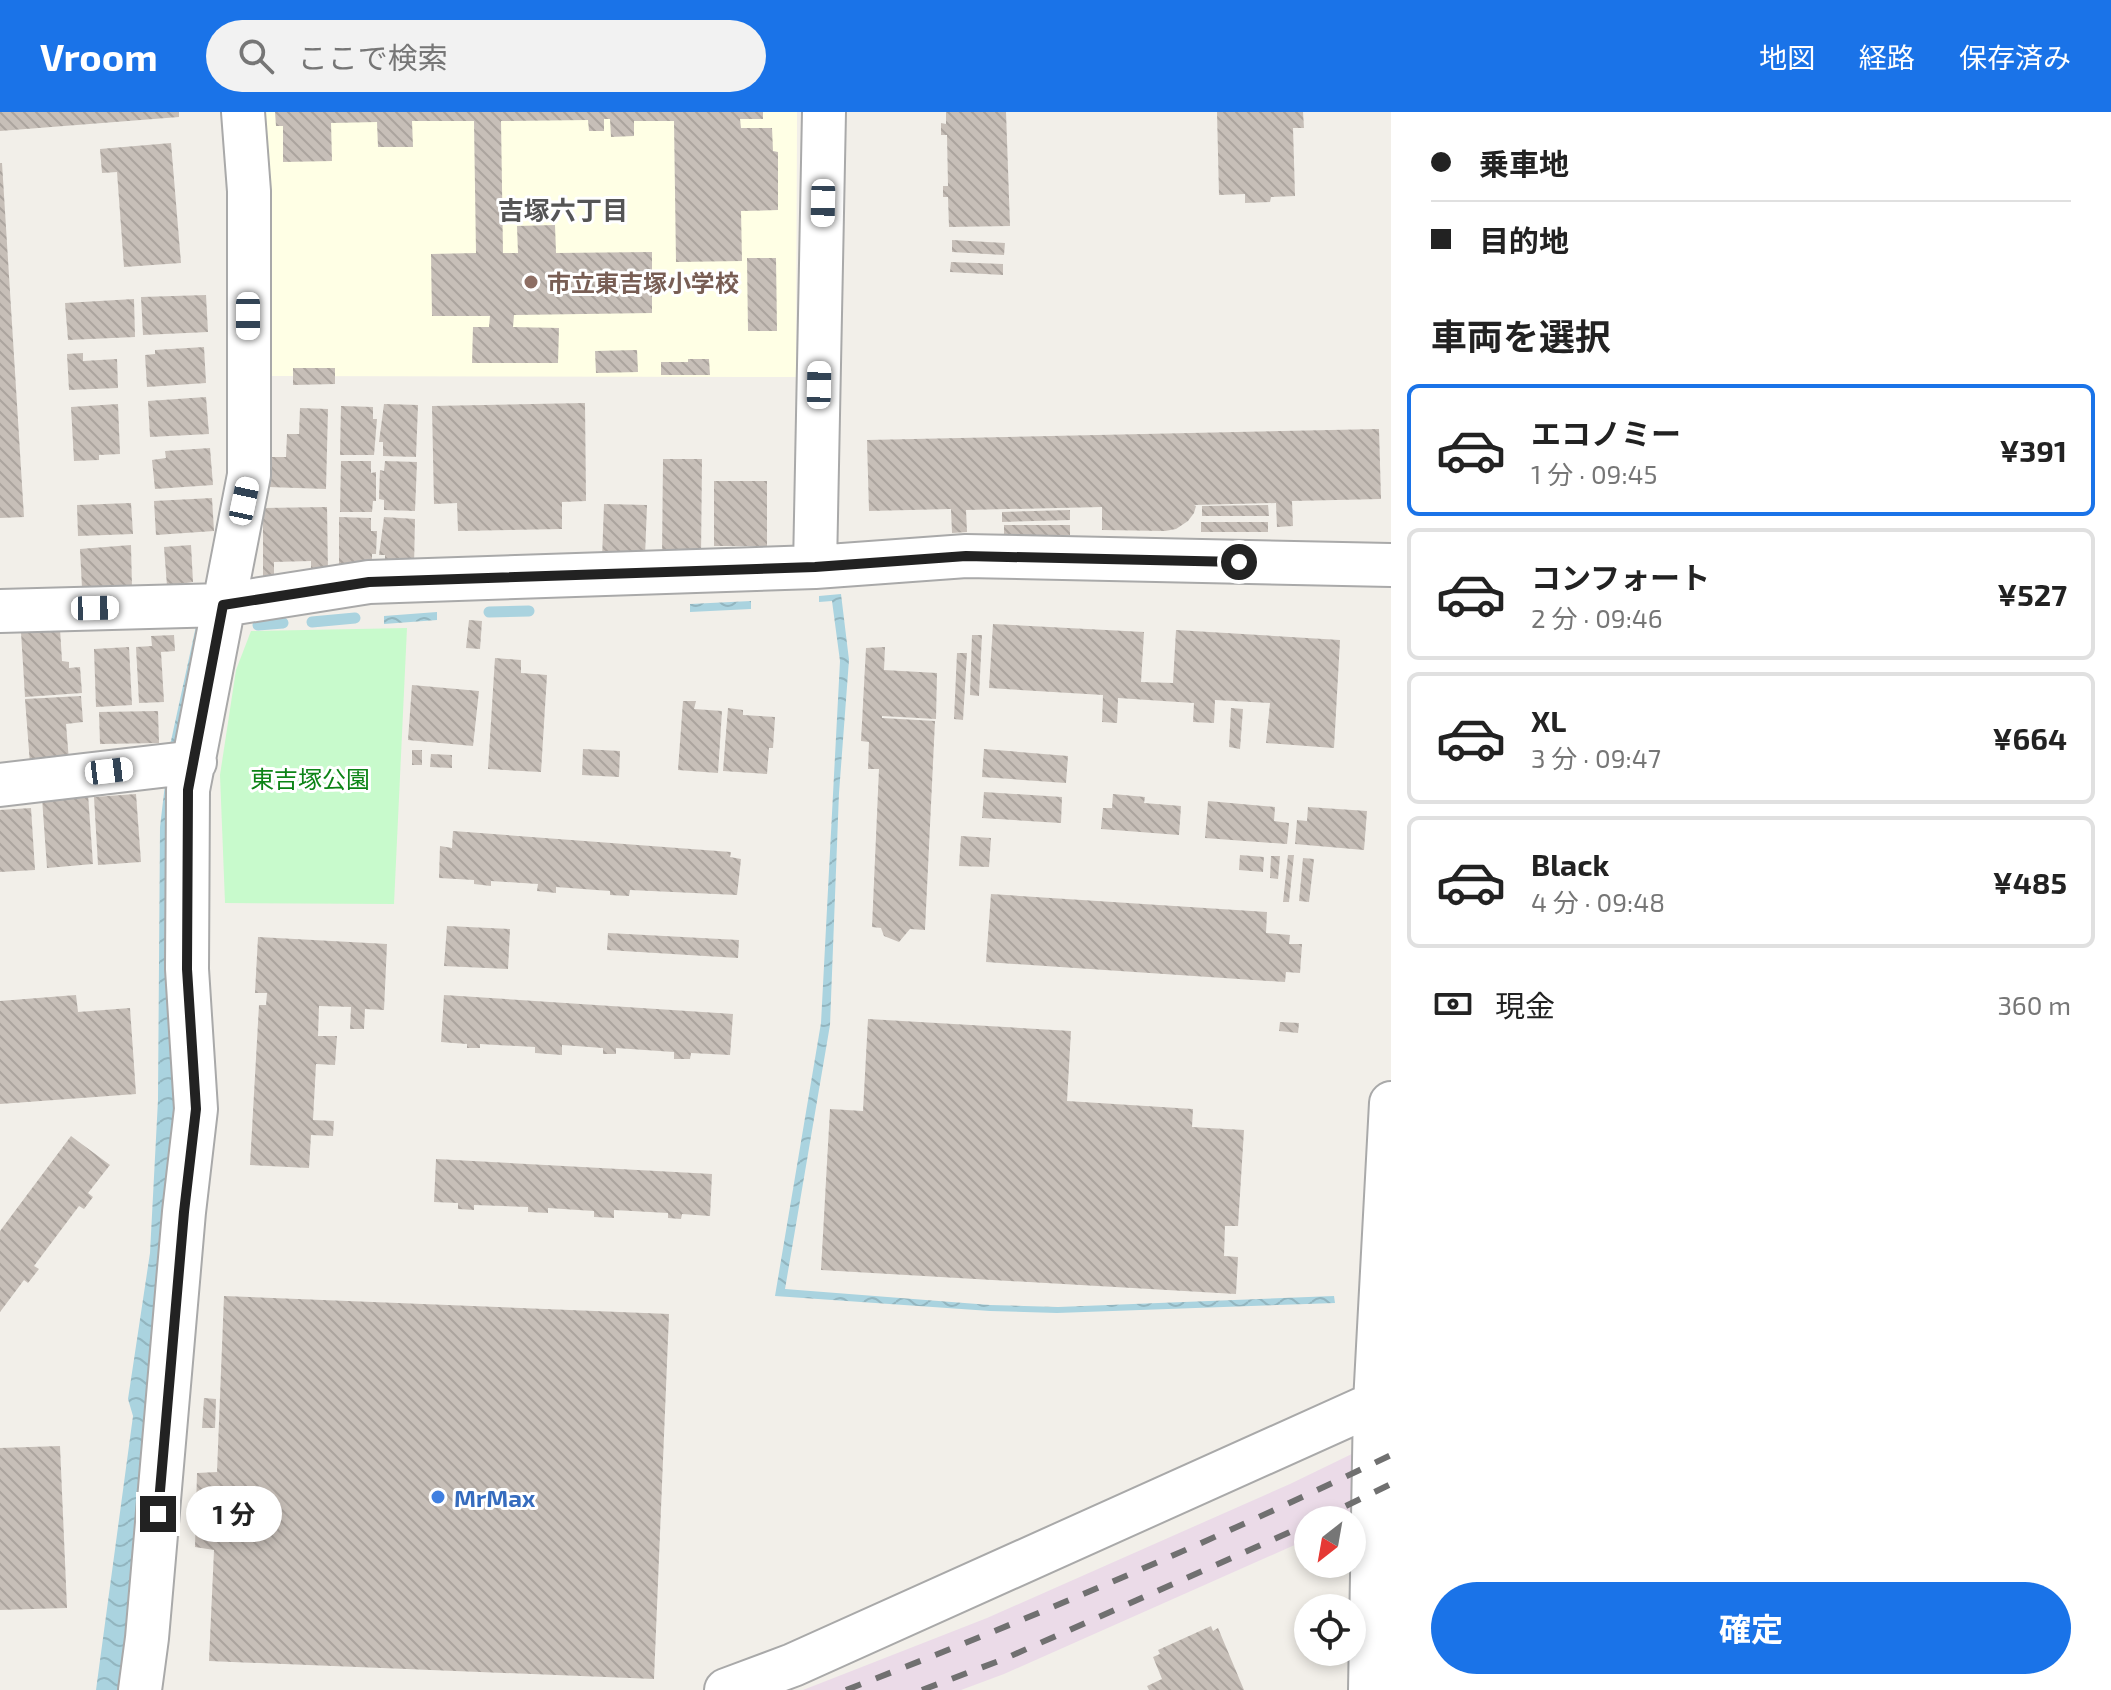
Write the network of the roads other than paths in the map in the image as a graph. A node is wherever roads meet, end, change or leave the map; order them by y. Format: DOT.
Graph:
graph roads {
  1 [pos="243,112"];
  2 [pos="824,112"];
  3 [pos="1391,565"];
  4 [pos="815,567"];
  5 [pos="223,605"];
  6 [pos="0,611"];
  7 [pos="188,762"];
  8 [pos="0,785"];
  9 [pos="1391,1103"];
  10 [pos="1383,1399"];
  11 [pos="140,1690"];
  12 [pos="726,1690"];
  13 [pos="1370,1690"];
  1 -- 5 [label="street"];
  2 -- 4 [label="street"];
  3 -- 4 [label="street"];
  4 -- 5 [label="street"];
  5 -- 6 [label="street"];
  5 -- 7 [label="street"];
  7 -- 8 [label="street"];
  7 -- 11 [label="street"];
  9 -- 10 [label="street"];
  10 -- 12 [label="street"];
  10 -- 13 [label="street"];
}
